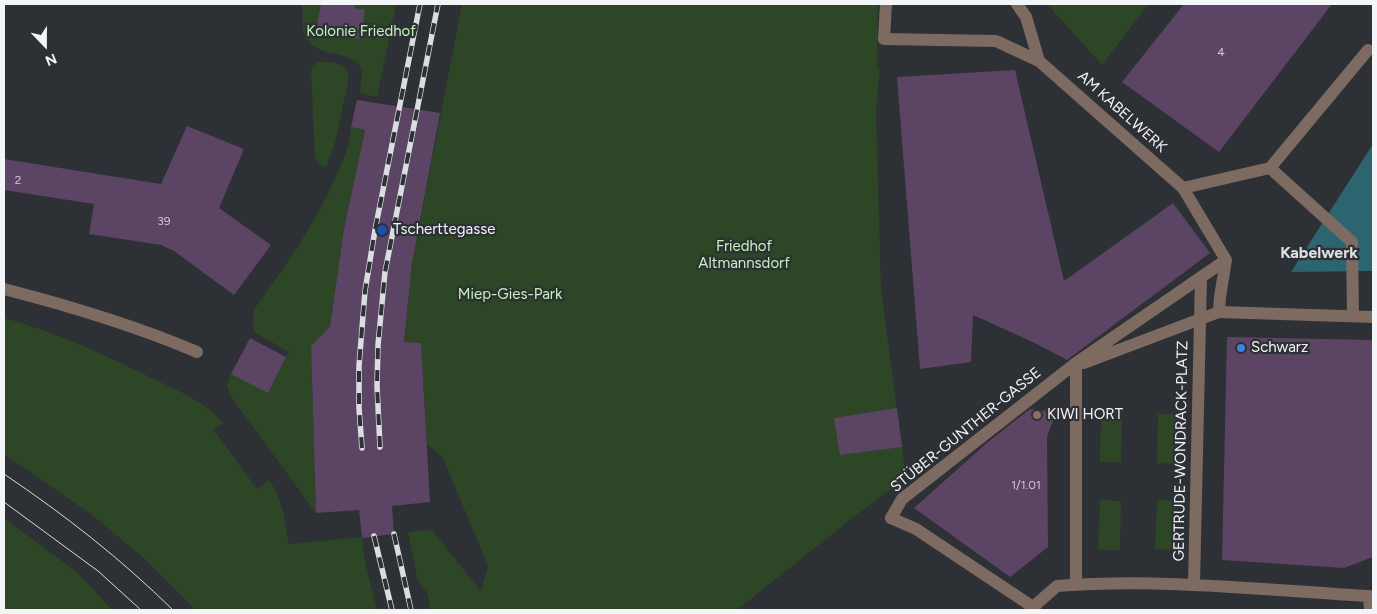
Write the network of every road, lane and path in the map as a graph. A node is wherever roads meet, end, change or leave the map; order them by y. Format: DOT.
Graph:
graph roads {
  1 [pos="886,4"];
  2 [pos="1017,4"];
  3 [pos="1368,50"];
  4 [pos="1039,61"];
  5 [pos="1270,168"];
  6 [pos="1183,188"];
  7 [pos="1226,260"];
  8 [pos="1201,277"];
  9 [pos="4,289"];
  10 [pos="1219,312"];
  11 [pos="1352,316"];
  12 [pos="1373,317"];
  13 [pos="1200,320"];
  14 [pos="197,352"];
  15 [pos="1073,366"];
  16 [pos="1076,584"];
  17 [pos="1194,584"];
  18 [pos="1034,609"];
  19 [pos="1370,610"];
  1 -- 4 [label="street, AM KABELWERK"];
  2 -- 4 [label="street"];
  3 -- 5 [label="street"];
  4 -- 6 [label="street, AM KABELWERK"];
  5 -- 6 [label="street"];
  5 -- 11 [label="street"];
  6 -- 7 [label="street, AM KABELWERK"];
  7 -- 8 [label="street"];
  7 -- 10 [label="street"];
  8 -- 13 [label="street, GERTRUDE-WONDRACK-PLATZ"];
  8 -- 15 [label="street"];
  9 -- 14 [label="street"];
  10 -- 11 [label="street"];
  10 -- 13 [label="street, GERTRUDE-WONDRACK-PLATZ"];
  11 -- 12 [label="street"];
  13 -- 15 [label="street, GERTRUDE-WONDRACK-PLATZ"];
  13 -- 17 [label="street, GERTRUDE-WONDRACK-PLATZ"];
  15 -- 16 [label="street"];
  15 -- 18 [label="street, STÜBER-GUNTHER-GASSE"];
  16 -- 17 [label="street, GERTRUDE-WONDRACK-PLATZ"];
  16 -- 18 [label="street, GERTRUDE-WONDRACK-PLATZ"];
  17 -- 19 [label="street, GERTRUDE-WONDRACK-PLATZ"];
}
